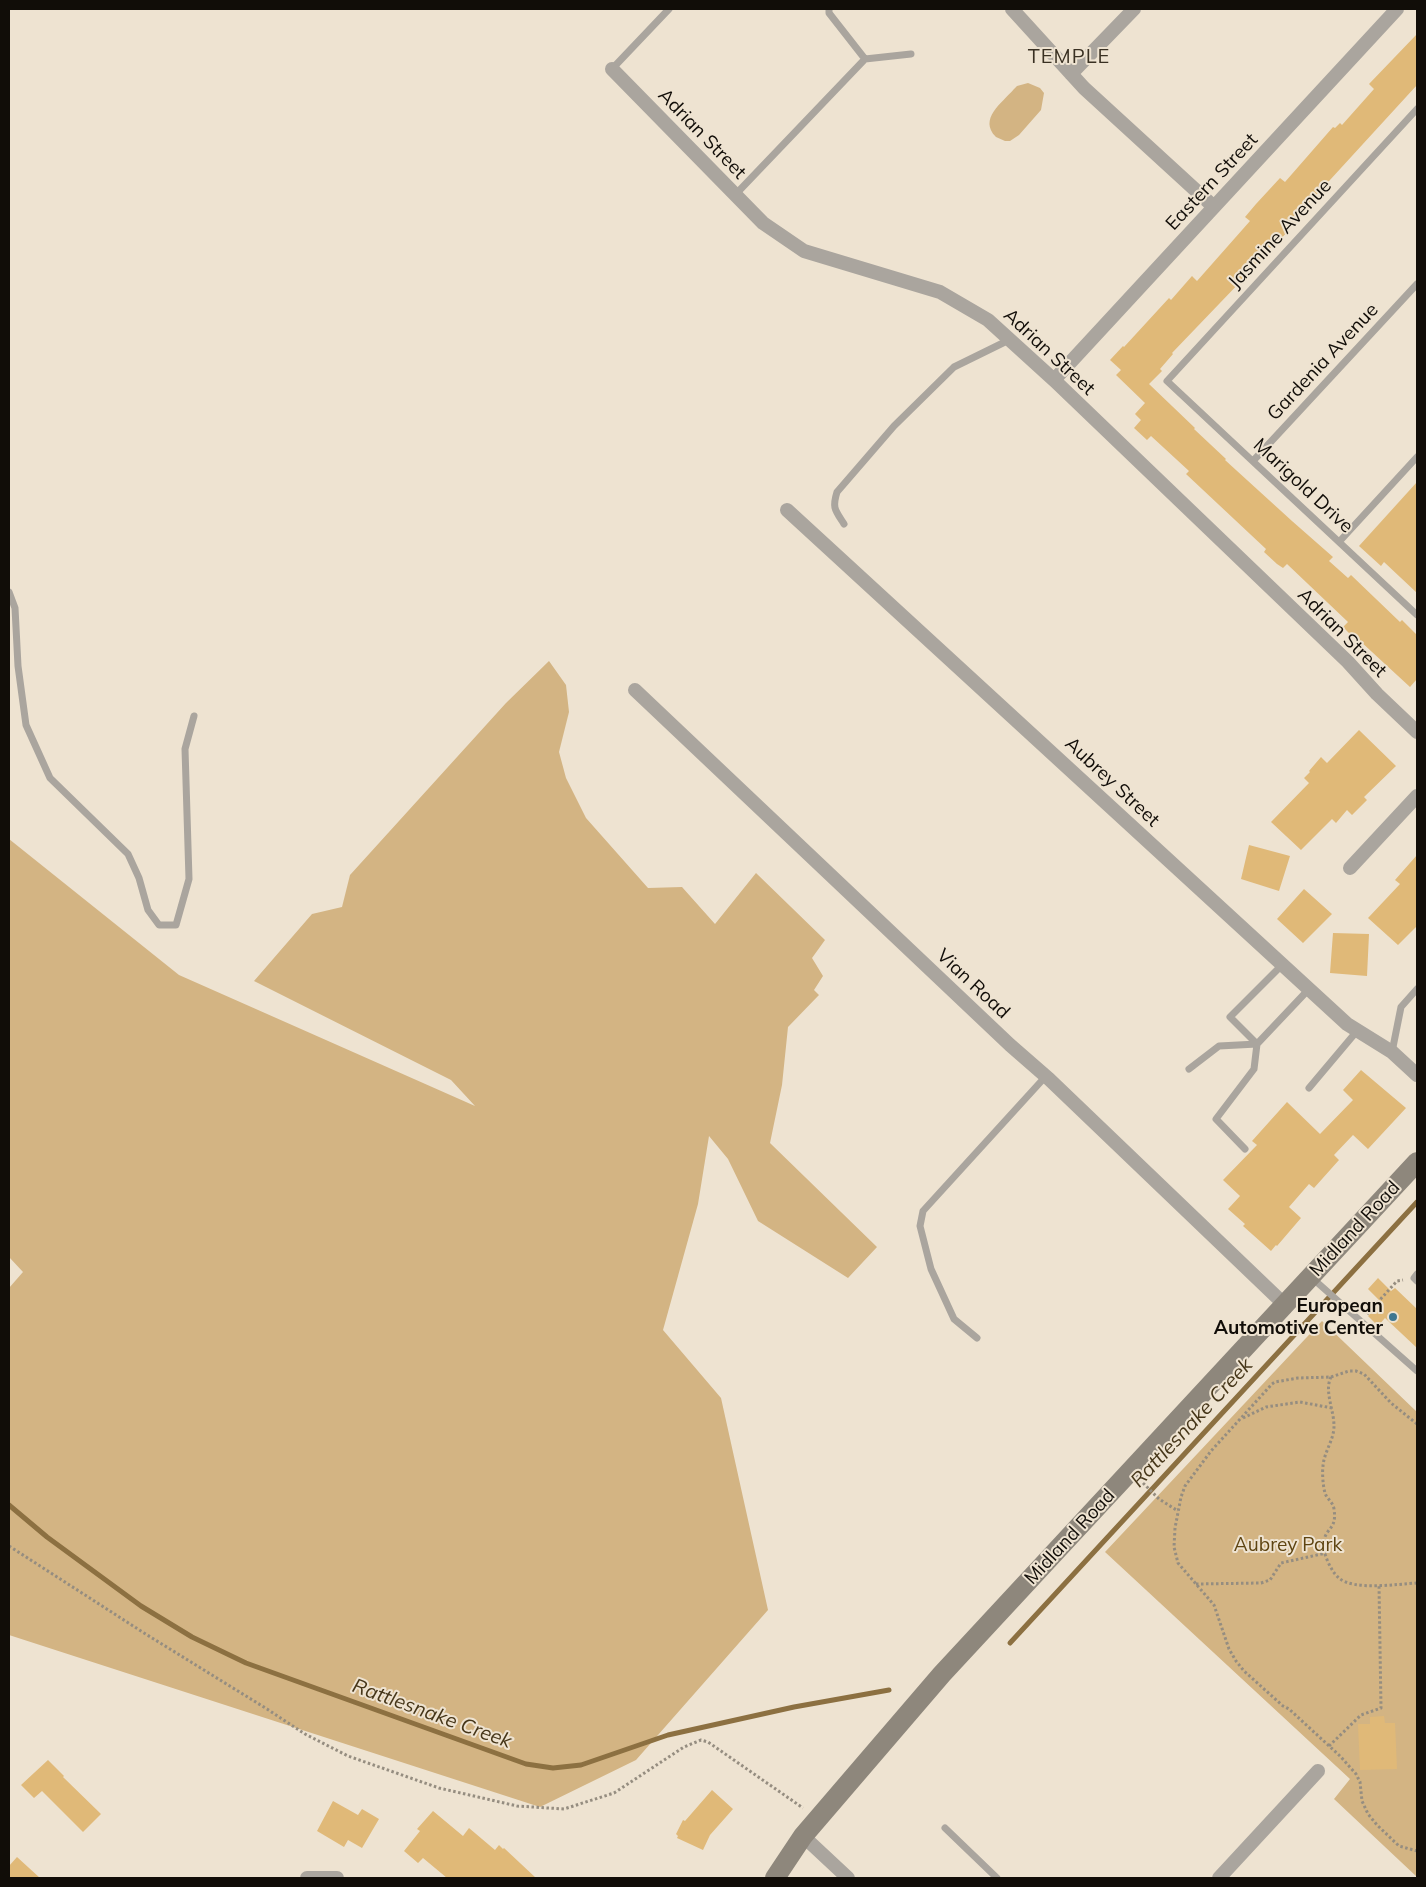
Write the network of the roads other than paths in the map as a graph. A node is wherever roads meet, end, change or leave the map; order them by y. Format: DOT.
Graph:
graph roads {
  1 [pos="669,9"];
  2 [pos="829,9"];
  3 [pos="1012,9"];
  4 [pos="1134,9"];
  5 [pos="1397,9"];
  6 [pos="911,54"];
  7 [pos="864,59"];
  8 [pos="612,69"];
  9 [pos="1071,74"];
  10 [pos="1417,109"];
  11 [pos="735,195"];
  12 [pos="1214,207"];
  13 [pos="1417,284"];
  14 [pos="1009,340"];
  15 [pos="1054,380"];
  16 [pos="1167,381"];
  17 [pos="1417,457"];
  18 [pos="1253,461"];
  19 [pos="787,510"];
  20 [pos="844,524"];
  21 [pos="1339,542"];
  22 [pos="9,592"];
  23 [pos="1417,615"];
  24 [pos="635,690"];
  25 [pos="194,716"];
  26 [pos="1417,732"];
  27 [pos="1417,796"];
  28 [pos="1350,868"];
  29 [pos="1282,964"];
  30 [pos="1309,989"];
  31 [pos="1417,989"];
  32 [pos="1357,1030"];
  33 [pos="1257,1044"];
  34 [pos="1392,1052"];
  35 [pos="1190,1069"];
  36 [pos="1417,1075"];
  37 [pos="1046,1076"];
  38 [pos="1309,1088"];
  39 [pos="1245,1149"];
  40 [pos="1417,1162"];
  41 [pos="1318,1283"];
  42 [pos="1285,1305"];
  43 [pos="976,1338"];
  44 [pos="1417,1371"];
  45 [pos="1318,1771"];
  46 [pos="945,1828"];
  47 [pos="803,1836"];
  48 [pos="307,1878"];
  49 [pos="337,1878"];
  50 [pos="775,1878"];
  51 [pos="848,1878"];
  52 [pos="997,1878"];
  53 [pos="1218,1878"];
  1 -- 8 [label="lane"];
  2 -- 7 [label="lane"];
  3 -- 9 [label="street"];
  4 -- 9 [label="street"];
  5 -- 12 [label="street, Eastern Street"];
  6 -- 7 [label="lane"];
  7 -- 11 [label="lane"];
  8 -- 11 [label="street, Adrian Street"];
  9 -- 12 [label="street"];
  10 -- 16 [label="lane, Jasmine Avenue"];
  11 -- 14 [label="street, Adrian Street"];
  12 -- 15 [label="street, Eastern Street"];
  13 -- 18 [label="lane, Gardenia Avenue"];
  14 -- 15 [label="street, Adrian Street"];
  14 -- 20 [label="lane"];
  15 -- 26 [label="street, Adrian Street"];
  16 -- 18 [label="lane, Marigold Drive"];
  17 -- 21 [label="lane"];
  18 -- 21 [label="lane, Marigold Drive"];
  19 -- 29 [label="street, Aubrey Street"];
  21 -- 23 [label="lane, Marigold Drive"];
  22 -- 25 [label="lane"];
  24 -- 37 [label="street, Vian Road"];
  27 -- 28 [label="street"];
  29 -- 30 [label="street, Aubrey Street"];
  29 -- 33 [label="lane"];
  30 -- 32 [label="street, Aubrey Street"];
  30 -- 33 [label="lane"];
  31 -- 34 [label="lane"];
  32 -- 34 [label="street, Aubrey Street"];
  32 -- 38 [label="lane"];
  33 -- 35 [label="lane"];
  33 -- 39 [label="lane"];
  34 -- 36 [label="street, Aubrey Street"];
  37 -- 42 [label="street, Vian Road"];
  37 -- 43 [label="lane"];
  40 -- 41 [label="main road, Midland Road"];
  41 -- 42 [label="main road, Midland Road"];
  41 -- 44 [label="lane"];
  42 -- 47 [label="main road, Midland Road"];
  45 -- 53 [label="street"];
  46 -- 52 [label="lane"];
  47 -- 50 [label="main road, Midland Road"];
  47 -- 51 [label="street"];
  48 -- 49 [label="street"];
}
